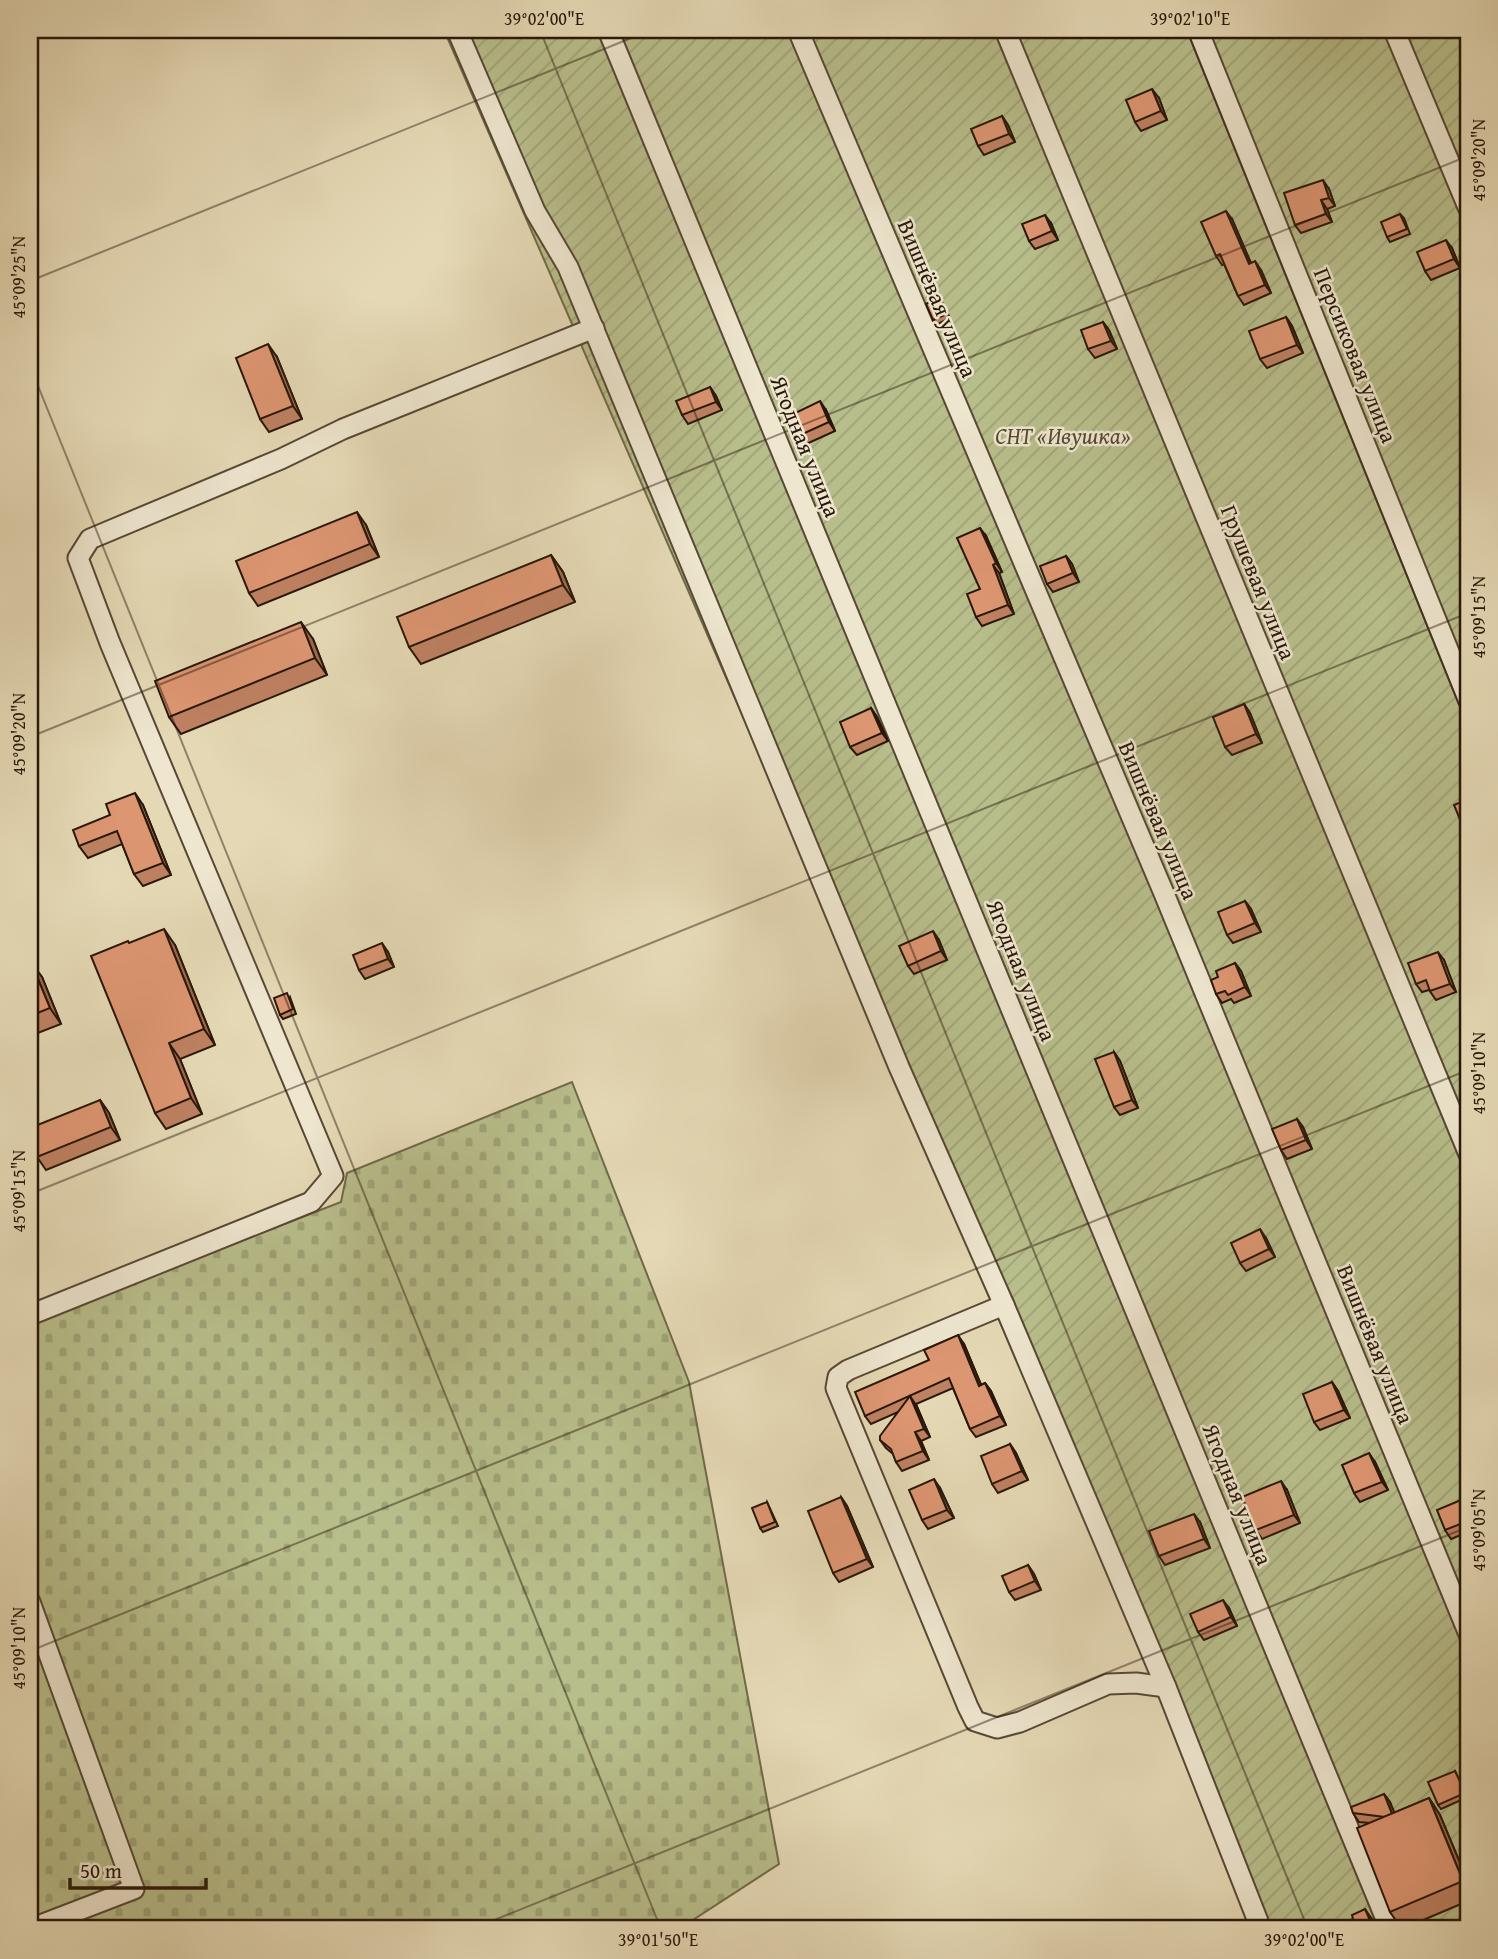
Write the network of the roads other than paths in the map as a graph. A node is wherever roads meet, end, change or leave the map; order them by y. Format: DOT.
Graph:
graph roads {
  1 [pos="457,30"];
  2 [pos="608,30"];
  3 [pos="798,30"];
  4 [pos="1005,30"];
  5 [pos="1198,30"];
  6 [pos="1394,30"];
  7 [pos="1468,207"];
  8 [pos="594,328"];
  9 [pos="1468,699"];
  10 [pos="1468,1152"];
  11 [pos="1004,1305"];
  12 [pos="30,1315"];
  13 [pos="30,1602"];
  14 [pos="1468,1632"];
  15 [pos="1166,1687"];
  16 [pos="30,1929"];
  17 [pos="1261,1929"];
  18 [pos="1391,1929"];
  1 -- 8 [label="street"];
  2 -- 18 [label="street, Ягодная улица"];
  3 -- 14 [label="street, Вишнёвая улица"];
  4 -- 10 [label="street, Грушевая улица"];
  5 -- 9 [label="street, Персиковая улица"];
  6 -- 7 [label="street"];
  8 -- 11 [label="street"];
  8 -- 12 [label="street"];
  11 -- 15 [label="street"];
  11 -- 15 [label="street"];
  13 -- 16 [label="street"];
  15 -- 17 [label="street"];
}
